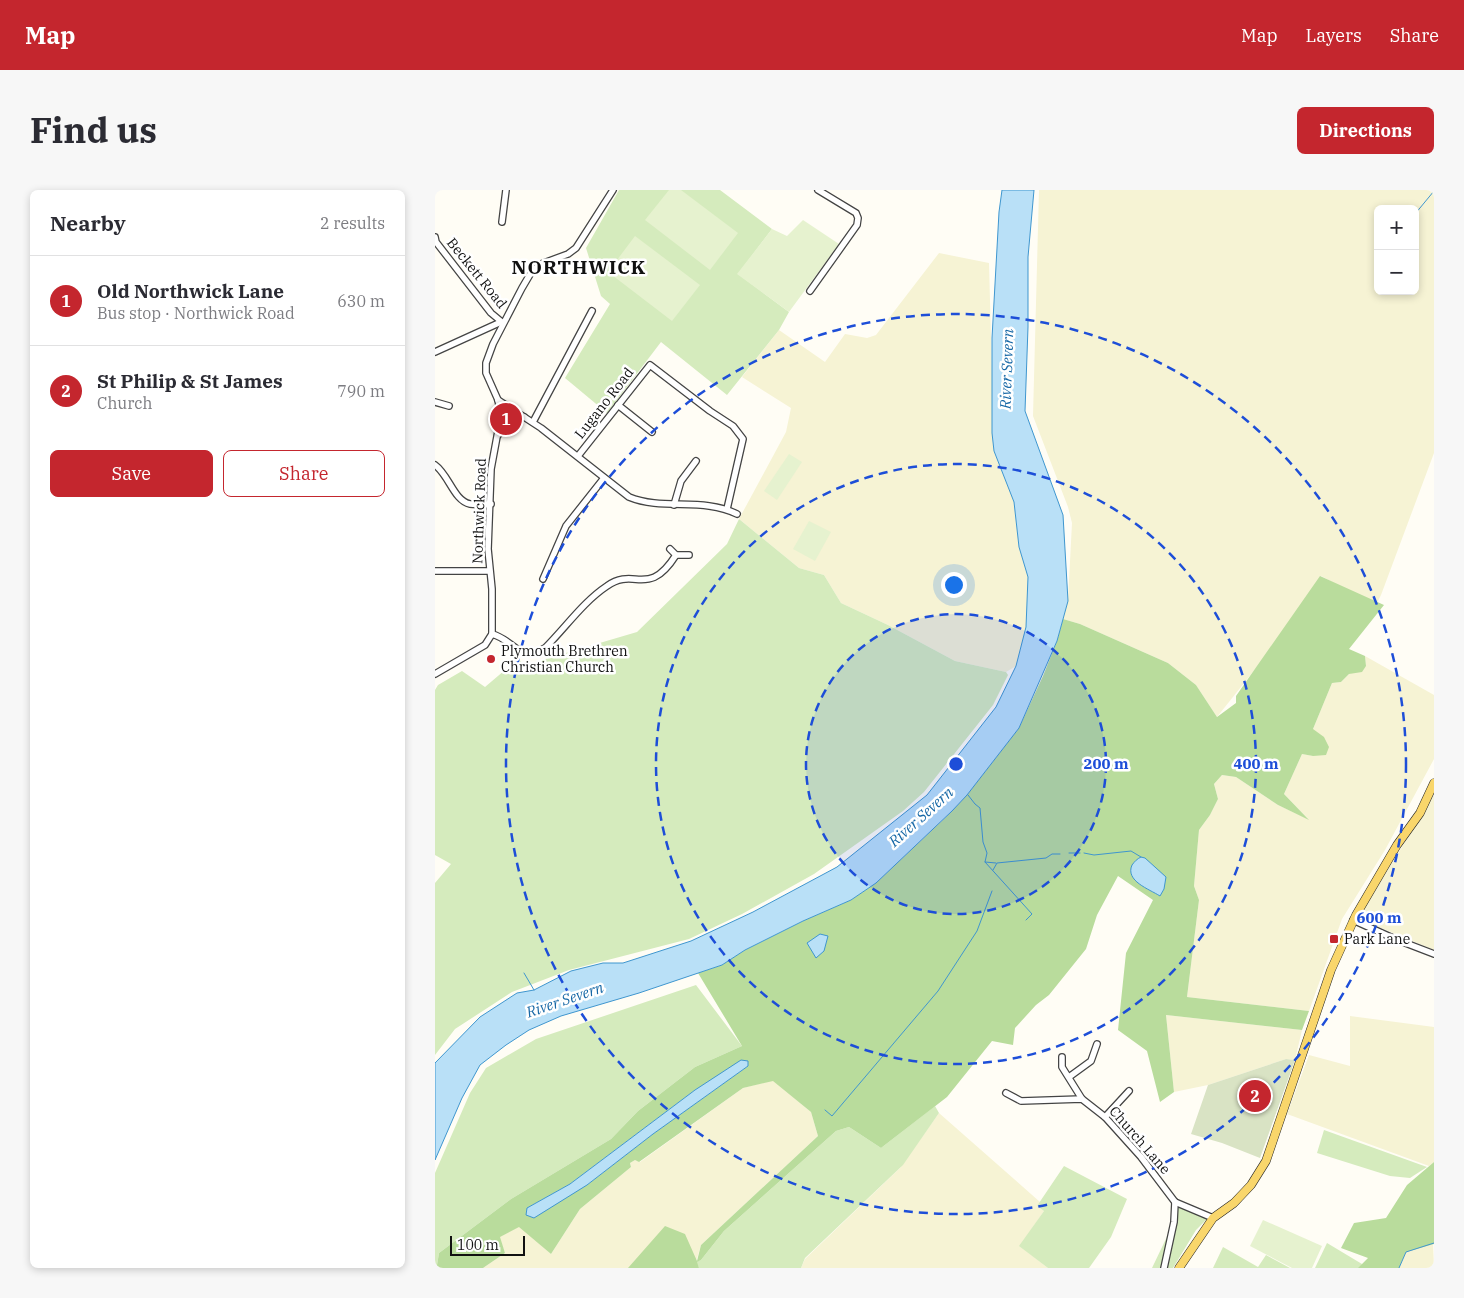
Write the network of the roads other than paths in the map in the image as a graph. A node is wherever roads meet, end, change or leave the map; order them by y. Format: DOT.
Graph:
graph roads {
  1 [pos="506,190"];
  2 [pos="613,190"];
  3 [pos="818,190"];
  4 [pos="502,222"];
  5 [pos="435,237"];
  6 [pos="810,291"];
  7 [pos="592,311"];
  8 [pos="502,322"];
  9 [pos="435,352"];
  10 [pos="498,400"];
  11 [pos="435,402"];
  12 [pos="618,405"];
  13 [pos="449,406"];
  14 [pos="524,417"];
  15 [pos="533,422"];
  16 [pos="652,432"];
  17 [pos="498,435"];
  18 [pos="579,456"];
  19 [pos="696,461"];
  20 [pos="435,465"];
  21 [pos="604,478"];
  22 [pos="491,504"];
  23 [pos="673,504"];
  24 [pos="727,509"];
  25 [pos="737,514"];
  26 [pos="670,549"];
  27 [pos="676,555"];
  28 [pos="689,555"];
  29 [pos="435,571"];
  30 [pos="489,571"];
  31 [pos="543,579"];
  32 [pos="492,634"];
  33 [pos="435,674"];
  34 [pos="1434,784"];
  35 [pos="1353,920"];
  36 [pos="1434,954"];
  37 [pos="1097,1044"];
  38 [pos="1062,1058"];
  39 [pos="1069,1077"];
  40 [pos="1129,1091"];
  41 [pos="1006,1093"];
  42 [pos="1082,1099"];
  43 [pos="1105,1117"];
  44 [pos="1175,1202"];
  45 [pos="1213,1218"];
  46 [pos="1164,1268"];
  47 [pos="1179,1268"];
  1 -- 4 [label="street"];
  2 -- 8 [label="street, Northwick Road"];
  3 -- 6 [label="street"];
  5 -- 8 [label="street, Beckett Road"];
  7 -- 15 [label="street"];
  8 -- 9 [label="street"];
  8 -- 10 [label="street, Northwick Road"];
  10 -- 14 [label="street"];
  10 -- 17 [label="street, Northwick Road"];
  11 -- 13 [label="street"];
  12 -- 16 [label="street"];
  12 -- 18 [label="street, Lugano Road"];
  12 -- 24 [label="street, Lugano Road"];
  14 -- 15 [label="street"];
  14 -- 17 [label="street"];
  15 -- 18 [label="street"];
  17 -- 22 [label="street, Northwick Road"];
  18 -- 21 [label="street"];
  19 -- 23 [label="street"];
  20 -- 22 [label="street"];
  21 -- 23 [label="street"];
  21 -- 31 [label="street"];
  22 -- 30 [label="street, Northwick Road"];
  23 -- 24 [label="street"];
  24 -- 25 [label="street"];
  26 -- 27 [label="street"];
  27 -- 28 [label="street"];
  27 -- 32 [label="street"];
  29 -- 30 [label="street"];
  30 -- 32 [label="street, Northwick Road"];
  32 -- 33 [label="street"];
  34 -- 35 [label="main road"];
  35 -- 36 [label="street"];
  35 -- 45 [label="main road"];
  37 -- 39 [label="street"];
  38 -- 39 [label="street, Church Lane"];
  39 -- 42 [label="street, Church Lane"];
  40 -- 43 [label="street"];
  41 -- 42 [label="street"];
  42 -- 43 [label="street, Church Lane"];
  43 -- 44 [label="street, Church Lane"];
  44 -- 45 [label="street"];
  44 -- 46 [label="street"];
  45 -- 47 [label="main road"];
}
